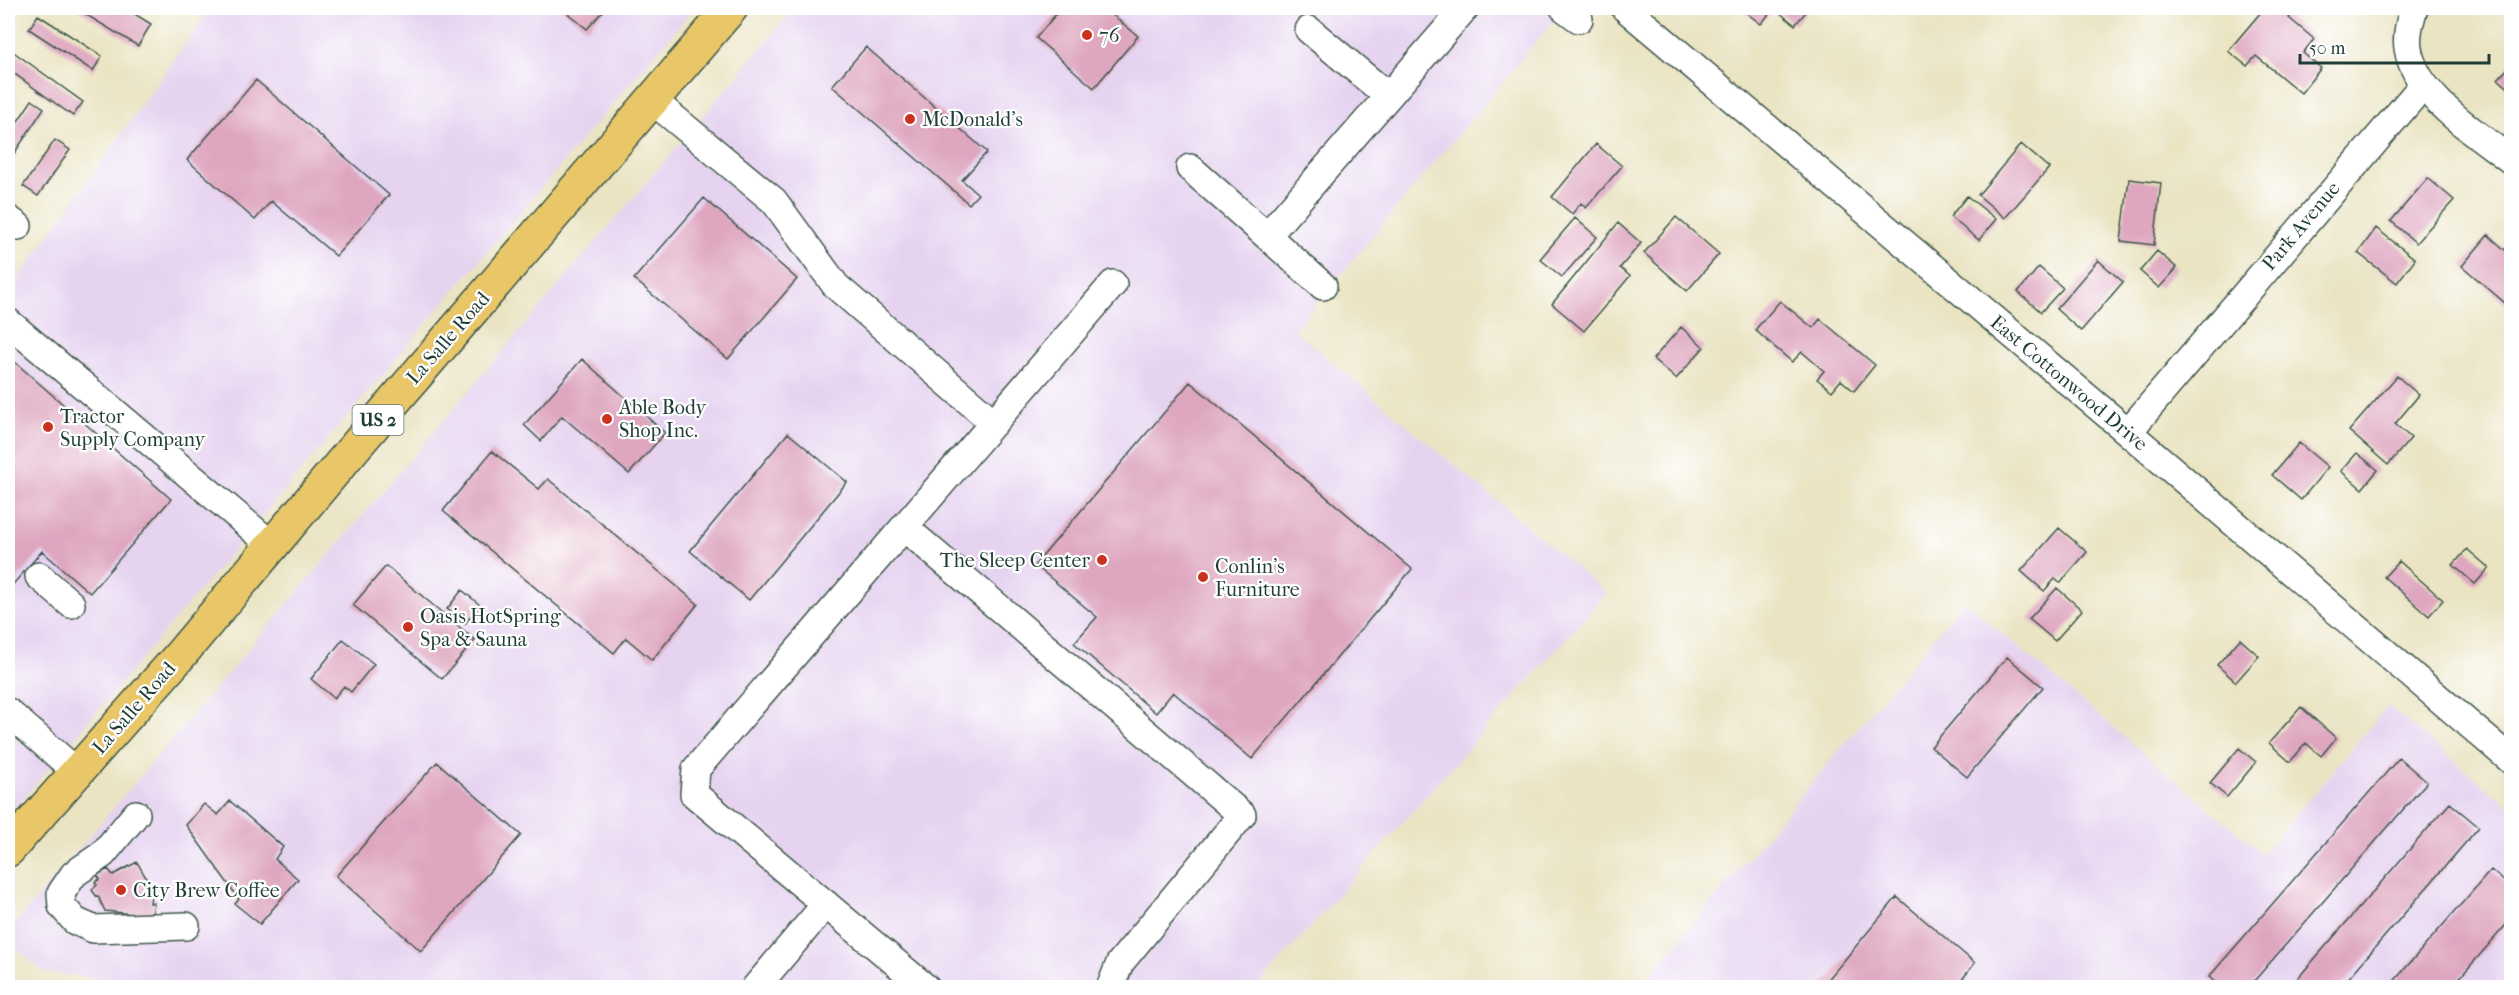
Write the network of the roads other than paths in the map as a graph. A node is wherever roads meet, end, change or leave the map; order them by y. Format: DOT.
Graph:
graph roads {
  1 [pos="731,8"];
  2 [pos="1465,8"];
  3 [pos="1625,8"];
  4 [pos="2414,8"];
  5 [pos="1309,30"];
  6 [pos="2423,85"];
  7 [pos="1388,96"];
  8 [pos="652,100"];
  9 [pos="2511,161"];
  10 [pos="1190,168"];
  11 [pos="1268,236"];
  12 [pos="1113,284"];
  13 [pos="1323,286"];
  14 [pos="8,322"];
  15 [pos="994,423"];
  16 [pos="2128,432"];
  17 [pos="904,527"];
  18 [pos="273,546"];
  19 [pos="39,576"];
  20 [pos="71,604"];
  21 [pos="8,712"];
  22 [pos="2511,761"];
  23 [pos="78,772"];
  24 [pos="136,814"];
  25 [pos="13,840"];
  26 [pos="826,904"];
  27 [pos="186,926"];
  28 [pos="755,987"];
  29 [pos="926,987"];
  30 [pos="1110,987"];
  1 -- 8 [label="highway, La Salle Road / US 2"];
  2 -- 7 [label="street"];
  3 -- 16 [label="street, East Cottonwood Drive"];
  4 -- 6 [label="street"];
  5 -- 7 [label="street"];
  6 -- 9 [label="street"];
  6 -- 16 [label="street, Park Avenue"];
  7 -- 11 [label="street"];
  8 -- 15 [label="street"];
  8 -- 18 [label="highway, La Salle Road / US 2"];
  10 -- 11 [label="street"];
  11 -- 13 [label="street"];
  12 -- 15 [label="street"];
  14 -- 18 [label="street"];
  15 -- 17 [label="street"];
  16 -- 22 [label="street, East Cottonwood Drive"];
  17 -- 26 [label="street"];
  17 -- 30 [label="street"];
  18 -- 23 [label="highway, La Salle Road / US 2"];
  19 -- 20 [label="street"];
  21 -- 23 [label="street"];
  23 -- 25 [label="highway, La Salle Road / US 2"];
  24 -- 27 [label="street"];
  26 -- 28 [label="street"];
  26 -- 29 [label="street"];
}
